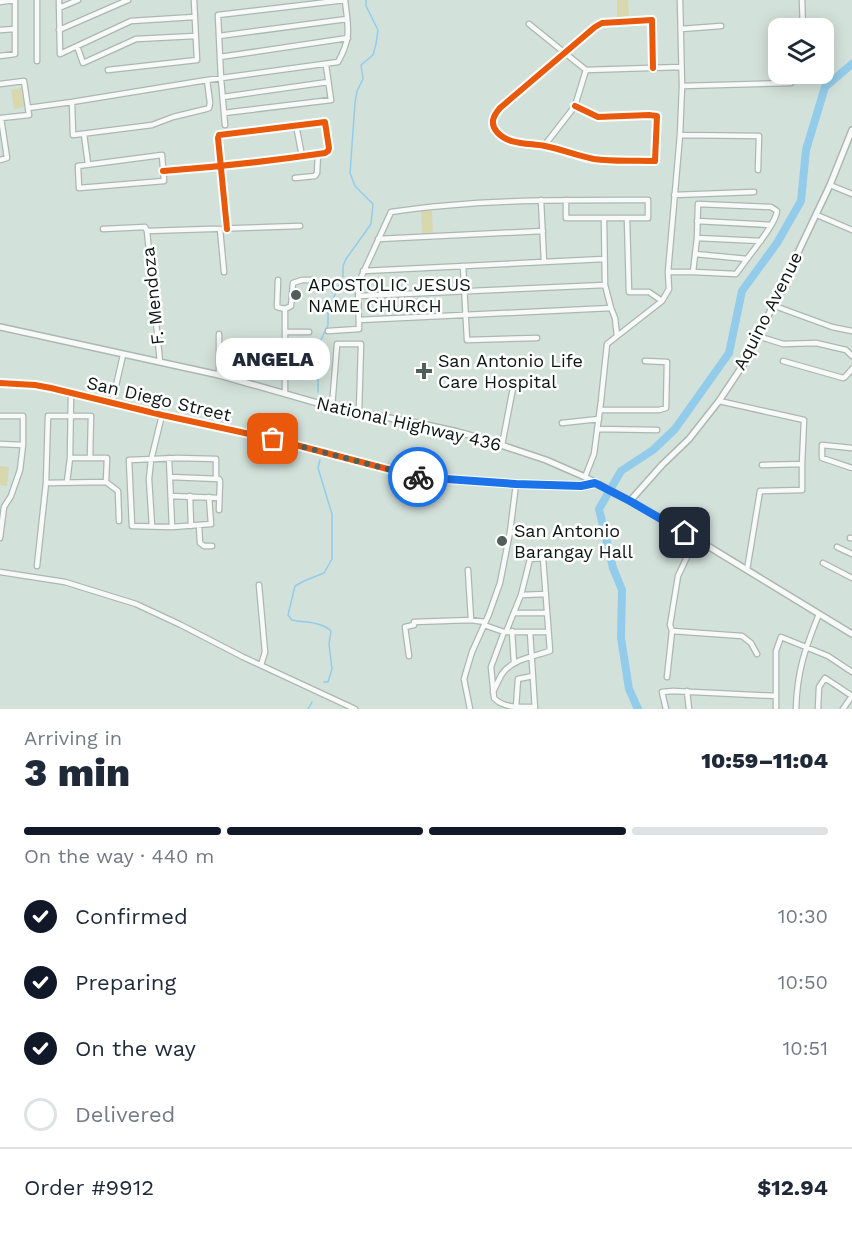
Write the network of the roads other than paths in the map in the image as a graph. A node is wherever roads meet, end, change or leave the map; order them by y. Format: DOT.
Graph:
graph roads {
  1 [pos="15,0"];
  2 [pos="37,0"];
  3 [pos="59,0"];
  4 [pos="78,0"];
  5 [pos="128,0"];
  6 [pos="194,0"];
  7 [pos="345,0"];
  8 [pos="680,0"];
  9 [pos="802,0"];
  10 [pos="0,2"];
  11 [pos="59,8"];
  12 [pos="194,17"];
  13 [pos="803,18"];
  14 [pos="347,19"];
  15 [pos="529,24"];
  16 [pos="722,26"];
  17 [pos="681,28"];
  18 [pos="15,29"];
  19 [pos="0,30"];
  20 [pos="59,30"];
  21 [pos="195,36"];
  22 [pos="219,36"];
  23 [pos="348,38"];
  24 [pos="76,46"];
  25 [pos="564,54"];
  26 [pos="0,56"];
  27 [pos="220,57"];
  28 [pos="38,61"];
  29 [pos="326,64"];
  30 [pos="681,67"];
  31 [pos="653,68"];
  32 [pos="108,70"];
  33 [pos="585,70"];
  34 [pos="221,78"];
  35 [pos="207,80"];
  36 [pos="328,82"];
  37 [pos="0,84"];
  38 [pos="768,84"];
  39 [pos="682,86"];
  40 [pos="223,97"];
  41 [pos="72,102"];
  42 [pos="575,106"];
  43 [pos="28,108"];
  44 [pos="224,113"];
  45 [pos="1,118"];
  46 [pos="225,125"];
  47 [pos="296,125"];
  48 [pos="852,130"];
  49 [pos="84,134"];
  50 [pos="680,135"];
  51 [pos="544,146"];
  52 [pos="318,154"];
  53 [pos="302,156"];
  54 [pos="0,159"];
  55 [pos="88,165"];
  56 [pos="220,165"];
  57 [pos="758,170"];
  58 [pos="163,171"];
  59 [pos="294,178"];
  60 [pos="830,185"];
  61 [pos="754,192"];
  62 [pos="700,194"];
  63 [pos="852,194"];
  64 [pos="674,195"];
  65 [pos="541,200"];
  66 [pos="566,200"];
  67 [pos="698,204"];
  68 [pos="817,215"];
  69 [pos="603,219"];
  70 [pos="627,219"];
  71 [pos="697,221"];
  72 [pos="771,225"];
  73 [pos="300,226"];
  74 [pos="103,229"];
  75 [pos="220,229"];
  76 [pos="227,229"];
  77 [pos="852,230"];
  78 [pos="147,231"];
  79 [pos="543,231"];
  80 [pos="697,238"];
  81 [pos="378,239"];
  82 [pos="760,241"];
  83 [pos="695,254"];
  84 [pos="747,259"];
  85 [pos="604,260"];
  86 [pos="544,262"];
  87 [pos="463,266"];
  88 [pos="363,271"];
  89 [pos="224,272"];
  90 [pos="668,272"];
  91 [pos="693,272"];
  92 [pos="278,280"];
  93 [pos="313,280"];
  94 [pos="605,285"];
  95 [pos="465,291"];
  96 [pos="359,296"];
  97 [pos="662,301"];
  98 [pos="772,305"];
  99 [pos="610,308"];
  100 [pos="285,309"];
  101 [pos="466,315"];
  102 [pos="359,320"];
  103 [pos="0,327"];
  104 [pos="328,331"];
  105 [pos="309,332"];
  106 [pos="852,332"];
  107 [pos="285,333"];
  108 [pos="219,334"];
  109 [pos="617,336"];
  110 [pos="758,336"];
  111 [pos="537,338"];
  112 [pos="123,355"];
  113 [pos="852,356"];
  114 [pos="645,361"];
  115 [pos="783,361"];
  116 [pos="160,362"];
  117 [pos="852,369"];
  118 [pos="219,375"];
  119 [pos="0,383"];
  120 [pos="513,388"];
  121 [pos="71,394"];
  122 [pos="285,394"];
  123 [pos="719,401"];
  124 [pos="111,403"];
  125 [pos="332,407"];
  126 [pos="600,410"];
  127 [pos="359,412"];
  128 [pos="0,416"];
  129 [pos="71,416"];
  130 [pos="162,416"];
  131 [pos="599,419"];
  132 [pos="562,423"];
  133 [pos="597,429"];
  134 [pos="657,430"];
  135 [pos="0,444"];
  136 [pos="22,445"];
  137 [pos="502,445"];
  138 [pos="852,448"];
  139 [pos="70,458"];
  140 [pos="90,458"];
  141 [pos="169,458"];
  142 [pos="151,460"];
  143 [pos="802,464"];
  144 [pos="762,465"];
  145 [pos="852,468"];
  146 [pos="170,477"];
  147 [pos="585,477"];
  148 [pos="216,479"];
  149 [pos="67,482"];
  150 [pos="106,482"];
  151 [pos="46,483"];
  152 [pos="595,483"];
  153 [pos="516,484"];
  154 [pos="171,496"];
  155 [pos="190,496"];
  156 [pos="209,497"];
  157 [pos="219,498"];
  158 [pos="630,501"];
  159 [pos="219,510"];
  160 [pos="119,521"];
  161 [pos="199,525"];
  162 [pos="152,526"];
  163 [pos="191,526"];
  164 [pos="172,527"];
  165 [pos="510,532"];
  166 [pos="534,535"];
  167 [pos="0,538"];
  168 [pos="695,540"];
  169 [pos="212,546"];
  170 [pos="837,548"];
  171 [pos="852,554"];
  172 [pos="823,563"];
  173 [pos="37,566"];
  174 [pos="468,570"];
  175 [pos="747,570"];
  176 [pos="0,572"];
  177 [pos="852,578"];
  178 [pos="259,585"];
  179 [pos="546,594"];
  180 [pos="521,595"];
  181 [pos="514,613"];
  182 [pos="547,613"];
  183 [pos="819,614"];
  184 [pos="471,620"];
  185 [pos="484,624"];
  186 [pos="672,631"];
  187 [pos="507,632"];
  188 [pos="530,632"];
  189 [pos="548,632"];
  190 [pos="852,634"];
  191 [pos="805,648"];
  192 [pos="757,654"];
  193 [pos="409,657"];
  194 [pos="532,657"];
  195 [pos="514,663"];
  196 [pos="261,665"];
  197 [pos="852,672"];
  198 [pos="533,676"];
  199 [pos="667,677"];
  200 [pos="687,691"];
  201 [pos="493,692"];
  202 [pos="776,696"];
  203 [pos="852,696"];
  204 [pos="516,707"];
  205 [pos="535,708"];
  206 [pos="355,709"];
  207 [pos="470,709"];
  208 [pos="666,709"];
  209 [pos="689,709"];
  210 [pos="776,709"];
  211 [pos="796,709"];
  212 [pos="818,709"];
  213 [pos="843,709"];
  1 -- 10 [label="street"];
  1 -- 18 [label="street"];
  2 -- 28 [label="street"];
  3 -- 11 [label="street"];
  4 -- 11 [label="street"];
  5 -- 20 [label="street"];
  6 -- 12 [label="street"];
  7 -- 14 [label="street"];
  7 -- 22 [label="street"];
  8 -- 17 [label="street"];
  9 -- 13 [label="street"];
  11 -- 20 [label="street"];
  12 -- 21 [label="street"];
  12 -- 24 [label="street"];
  14 -- 22 [label="street"];
  14 -- 23 [label="street"];
  15 -- 25 [label="street"];
  16 -- 17 [label="street"];
  17 -- 30 [label="street"];
  18 -- 19 [label="street"];
  18 -- 26 [label="street"];
  20 -- 24 [label="street"];
  21 -- 24 [label="street"];
  21 -- 32 [label="street"];
  22 -- 27 [label="street"];
  23 -- 27 [label="street"];
  23 -- 29 [label="street"];
  25 -- 31 [label="street"];
  25 -- 33 [label="street"];
  25 -- 51 [label="street"];
  27 -- 34 [label="street"];
  29 -- 34 [label="street"];
  29 -- 36 [label="street"];
  30 -- 31 [label="street"];
  30 -- 39 [label="street"];
  31 -- 33 [label="street"];
  33 -- 42 [label="street"];
  34 -- 35 [label="street"];
  34 -- 40 [label="street"];
  35 -- 41 [label="street"];
  35 -- 49 [label="street"];
  36 -- 40 [label="street"];
  36 -- 44 [label="street"];
  37 -- 43 [label="street"];
  38 -- 39 [label="street"];
  39 -- 50 [label="street"];
  40 -- 44 [label="street"];
  41 -- 43 [label="street"];
  41 -- 49 [label="street"];
  42 -- 51 [label="street"];
  42 -- 51 [label="street"];
  43 -- 45 [label="street"];
  44 -- 46 [label="street"];
  45 -- 54 [label="street"];
  47 -- 52 [label="street"];
  47 -- 53 [label="street"];
  47 -- 56 [label="street"];
  48 -- 60 [label="main road, Aquino Avenue"];
  49 -- 55 [label="street"];
  50 -- 57 [label="street"];
  50 -- 64 [label="street"];
  52 -- 53 [label="street"];
  52 -- 59 [label="street"];
  53 -- 56 [label="street"];
  55 -- 58 [label="street"];
  55 -- 58 [label="street"];
  56 -- 58 [label="street"];
  56 -- 76 [label="street"];
  60 -- 63 [label="street"];
  60 -- 68 [label="main road, Aquino Avenue"];
  61 -- 62 [label="street"];
  62 -- 64 [label="street"];
  62 -- 67 [label="street"];
  64 -- 90 [label="street"];
  65 -- 66 [label="street"];
  65 -- 79 [label="street"];
  65 -- 81 [label="street"];
  66 -- 69 [label="street"];
  66 -- 70 [label="street"];
  67 -- 71 [label="street"];
  67 -- 72 [label="street"];
  68 -- 77 [label="street"];
  68 -- 98 [label="main road, Aquino Avenue"];
  69 -- 70 [label="street"];
  69 -- 85 [label="street"];
  70 -- 97 [label="street"];
  71 -- 72 [label="street"];
  71 -- 80 [label="street"];
  72 -- 82 [label="street"];
  73 -- 76 [label="street"];
  74 -- 78 [label="street"];
  75 -- 76 [label="street"];
  75 -- 78 [label="street"];
  75 -- 89 [label="street"];
  78 -- 116 [label="street, F. Mendoza"];
  79 -- 81 [label="street"];
  79 -- 86 [label="street"];
  80 -- 82 [label="street"];
  80 -- 83 [label="street"];
  81 -- 88 [label="street"];
  82 -- 84 [label="street"];
  83 -- 84 [label="street"];
  83 -- 91 [label="street"];
  84 -- 91 [label="street"];
  85 -- 86 [label="street"];
  85 -- 94 [label="street"];
  86 -- 87 [label="street"];
  87 -- 88 [label="street"];
  87 -- 95 [label="street"];
  88 -- 96 [label="street"];
  90 -- 91 [label="street"];
  90 -- 97 [label="street"];
  92 -- 100 [label="street"];
  93 -- 100 [label="street"];
  94 -- 95 [label="street"];
  94 -- 99 [label="street"];
  95 -- 96 [label="street"];
  95 -- 101 [label="street"];
  96 -- 102 [label="street"];
  97 -- 109 [label="street"];
  98 -- 106 [label="street"];
  98 -- 110 [label="main road, Aquino Avenue"];
  99 -- 101 [label="street"];
  99 -- 109 [label="street"];
  100 -- 107 [label="street"];
  101 -- 102 [label="street"];
  101 -- 111 [label="street"];
  102 -- 104 [label="street"];
  103 -- 112 [label="main road, National Highway 436"];
  105 -- 107 [label="street"];
  107 -- 122 [label="street"];
  108 -- 118 [label="street"];
  109 -- 126 [label="street"];
  110 -- 113 [label="street"];
  110 -- 123 [label="main road, Aquino Avenue"];
  112 -- 116 [label="main road, National Highway 436"];
  112 -- 124 [label="street"];
  114 -- 126 [label="street"];
  115 -- 117 [label="street"];
  116 -- 118 [label="main road, National Highway 436"];
  118 -- 122 [label="main road, National Highway 436"];
  119 -- 121 [label="street, San Diego Street"];
  120 -- 137 [label="street"];
  121 -- 124 [label="street, San Diego Street"];
  121 -- 129 [label="street"];
  122 -- 125 [label="main road, National Highway 436"];
  123 -- 143 [label="street"];
  123 -- 158 [label="main road, Aquino Avenue"];
  124 -- 130 [label="street, San Diego Street"];
  125 -- 127 [label="main road, National Highway 436"];
  125 -- 127 [label="street"];
  126 -- 131 [label="street"];
  127 -- 137 [label="main road, National Highway 436"];
  128 -- 136 [label="street"];
  129 -- 139 [label="street"];
  129 -- 140 [label="street"];
  129 -- 151 [label="street"];
  130 -- 142 [label="street"];
  130 -- 153 [label="street, San Diego Street"];
  131 -- 132 [label="street"];
  131 -- 133 [label="street"];
  133 -- 134 [label="street"];
  133 -- 147 [label="street"];
  135 -- 136 [label="street"];
  136 -- 167 [label="street"];
  137 -- 147 [label="main road, National Highway 436"];
  138 -- 145 [label="street"];
  139 -- 140 [label="street"];
  139 -- 149 [label="street"];
  140 -- 150 [label="street"];
  141 -- 142 [label="street"];
  141 -- 146 [label="street"];
  141 -- 148 [label="street"];
  142 -- 162 [label="street"];
  142 -- 162 [label="street"];
  143 -- 144 [label="street"];
  143 -- 175 [label="street"];
  146 -- 148 [label="street"];
  146 -- 154 [label="street"];
  147 -- 152 [label="main road, National Highway 436"];
  148 -- 157 [label="street"];
  149 -- 150 [label="street"];
  149 -- 151 [label="street"];
  150 -- 160 [label="street"];
  151 -- 173 [label="street"];
  152 -- 153 [label="street, San Diego Street"];
  152 -- 158 [label="main road, National Highway 436"];
  153 -- 165 [label="street"];
  154 -- 155 [label="street"];
  154 -- 164 [label="street"];
  155 -- 156 [label="street"];
  155 -- 163 [label="street"];
  156 -- 157 [label="street"];
  156 -- 161 [label="street"];
  157 -- 159 [label="street"];
  158 -- 168 [label="main road, National Highway 436"];
  161 -- 163 [label="street"];
  161 -- 169 [label="street"];
  162 -- 164 [label="street"];
  163 -- 164 [label="street"];
  165 -- 166 [label="street"];
  165 -- 185 [label="street"];
  168 -- 175 [label="main road, National Highway 436"];
  168 -- 186 [label="street"];
  170 -- 171 [label="street"];
  172 -- 177 [label="street"];
  174 -- 184 [label="street"];
  175 -- 183 [label="main road, National Highway 436"];
  176 -- 196 [label="street"];
  178 -- 196 [label="street"];
  179 -- 180 [label="street"];
  179 -- 180 [label="street"];
  179 -- 182 [label="street"];
  180 -- 181 [label="street"];
  181 -- 182 [label="street"];
  181 -- 187 [label="street"];
  182 -- 189 [label="street"];
  183 -- 190 [label="main road, National Highway 436"];
  183 -- 191 [label="street"];
  184 -- 185 [label="street"];
  184 -- 193 [label="street"];
  185 -- 187 [label="street"];
  185 -- 207 [label="street"];
  186 -- 192 [label="street"];
  186 -- 199 [label="street"];
  187 -- 188 [label="street"];
  187 -- 195 [label="street"];
  187 -- 201 [label="street"];
  188 -- 189 [label="street"];
  188 -- 194 [label="street"];
  189 -- 194 [label="street"];
  191 -- 197 [label="street"];
  191 -- 202 [label="street"];
  191 -- 211 [label="street"];
  194 -- 195 [label="street"];
  194 -- 198 [label="street"];
  195 -- 201 [label="street"];
  196 -- 206 [label="street"];
  198 -- 204 [label="street"];
  198 -- 205 [label="street"];
  200 -- 202 [label="street"];
  200 -- 208 [label="street"];
  200 -- 209 [label="street"];
  201 -- 204 [label="street"];
  202 -- 210 [label="street"];
  203 -- 212 [label="street"];
  203 -- 213 [label="street"];
  204 -- 205 [label="street"];
}
